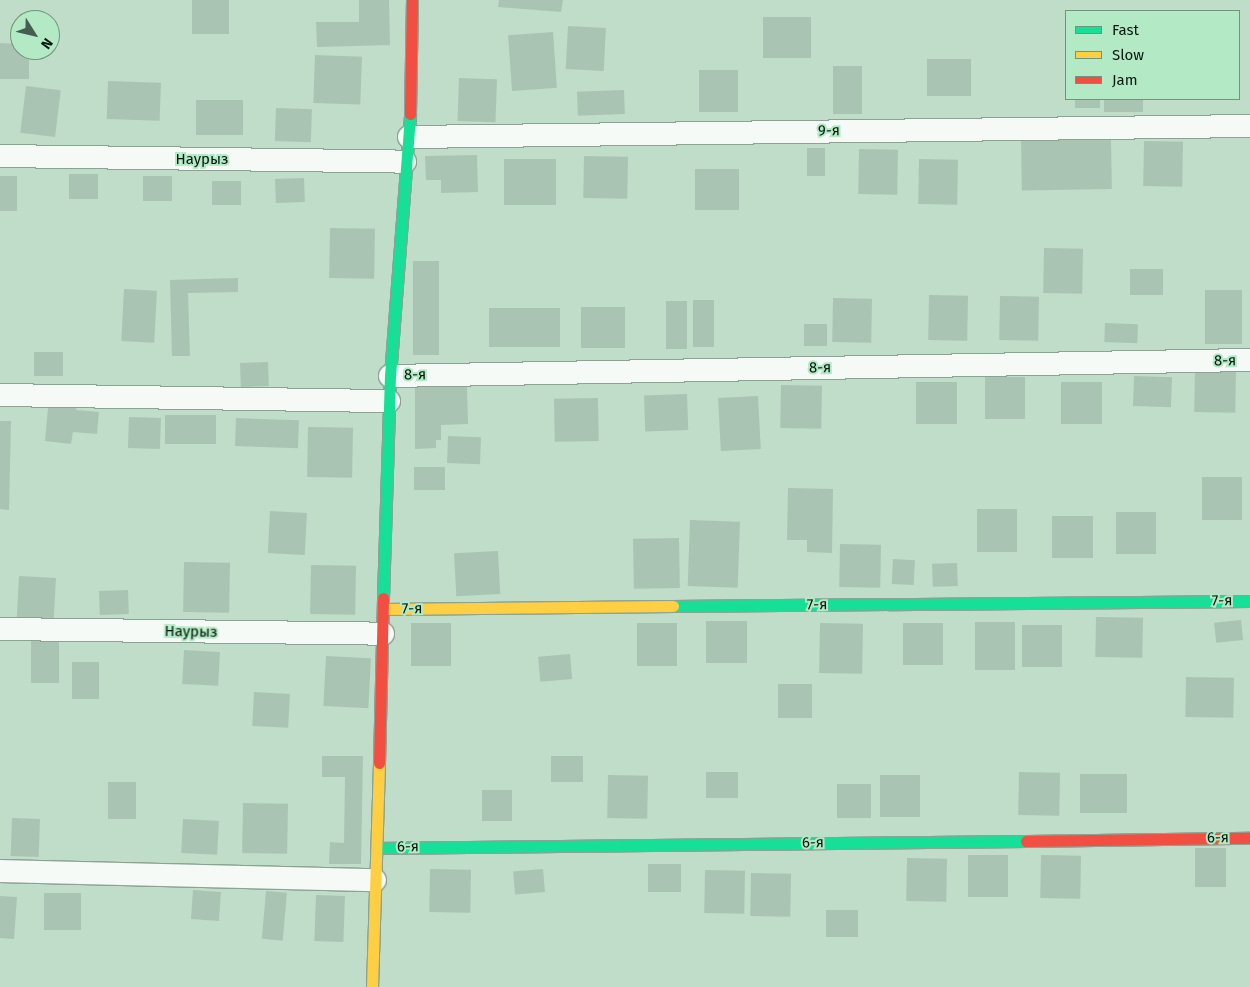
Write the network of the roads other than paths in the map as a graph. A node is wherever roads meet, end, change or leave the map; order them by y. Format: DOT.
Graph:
graph roads {
  1 [pos="412,0"];
  2 [pos="1250,126"];
  3 [pos="409,137"];
  4 [pos="0,156"];
  5 [pos="405,162"];
  6 [pos="1250,360"];
  7 [pos="390,376"];
  8 [pos="0,396"];
  9 [pos="389,401"];
  10 [pos="1250,601"];
  11 [pos="383,609"];
  12 [pos="0,629"];
  13 [pos="383,634"];
  14 [pos="1250,838"];
  15 [pos="376,848"];
  16 [pos="0,871"];
  17 [pos="376,880"];
  18 [pos="372,987"];
  1 -- 3 [label="street"];
  2 -- 3 [label="street, 9-я"];
  3 -- 5 [label="street"];
  4 -- 5 [label="street, Наурыз"];
  5 -- 7 [label="street"];
  6 -- 7 [label="street, 8-я"];
  7 -- 9 [label="street"];
  8 -- 9 [label="street"];
  9 -- 11 [label="street"];
  10 -- 11 [label="street, 7-я"];
  11 -- 13 [label="street"];
  12 -- 13 [label="street, Наурыз"];
  13 -- 15 [label="street"];
  14 -- 15 [label="street, 6-я"];
  15 -- 17 [label="street"];
  16 -- 17 [label="street"];
  17 -- 18 [label="street"];
}
